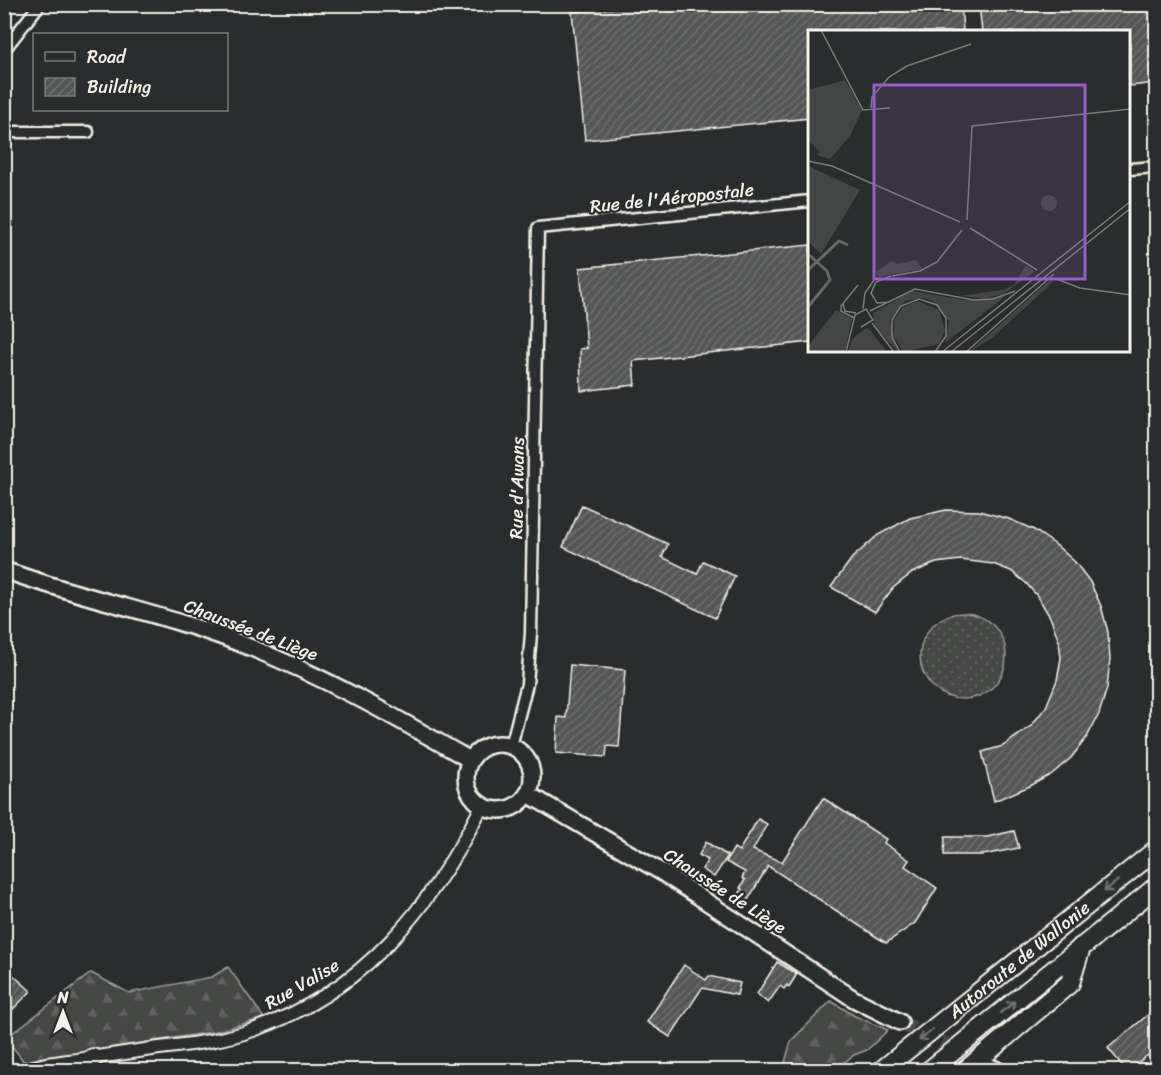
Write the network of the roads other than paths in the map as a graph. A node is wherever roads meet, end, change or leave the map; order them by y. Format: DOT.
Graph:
graph roads {
  1 [pos="40,4"];
  2 [pos="4,50"];
  3 [pos="4,132"];
  4 [pos="88,132"];
  5 [pos="1156,167"];
  6 [pos="1131,170"];
  7 [pos="808,201"];
  8 [pos="538,228"];
  9 [pos="4,570"];
  10 [pos="511,746"];
  11 [pos="470,760"];
  12 [pos="528,794"];
  13 [pos="482,806"];
  14 [pos="1156,850"];
  15 [pos="1156,887"];
  16 [pos="1081,947"];
  17 [pos="900,1022"];
  18 [pos="93,1058"];
  19 [pos="22,1071"];
  20 [pos="74,1071"];
  21 [pos="882,1071"];
  22 [pos="930,1071"];
  23 [pos="966,1071"];
  1 -- 2 [label="street"];
  3 -- 4 [label="street"];
  5 -- 6 [label="street"];
  7 -- 8 [label="street, Rue de l'Aéropostale"];
  8 -- 10 [label="street, Rue d'Awans"];
  9 -- 11 [label="main road, Chaussée de Liège"];
  10 -- 11 [label="main road"];
  10 -- 12 [label="main road"];
  11 -- 13 [label="main road"];
  12 -- 13 [label="main road"];
  12 -- 17 [label="main road, Chaussée de Liège"];
  13 -- 18 [label="street, Rue Valise"];
  14 -- 21 [label="highway, Autoroute de Wallonie, one-way"];
  15 -- 16 [label="highway, Autoroute de Wallonie"];
  22 -- 16 [label="highway, Autoroute de Wallonie, one-way"];
  16 -- 23 [label="highway"];
  18 -- 19 [label="street, Rue Valise"];
  18 -- 20 [label="highway"];
}
